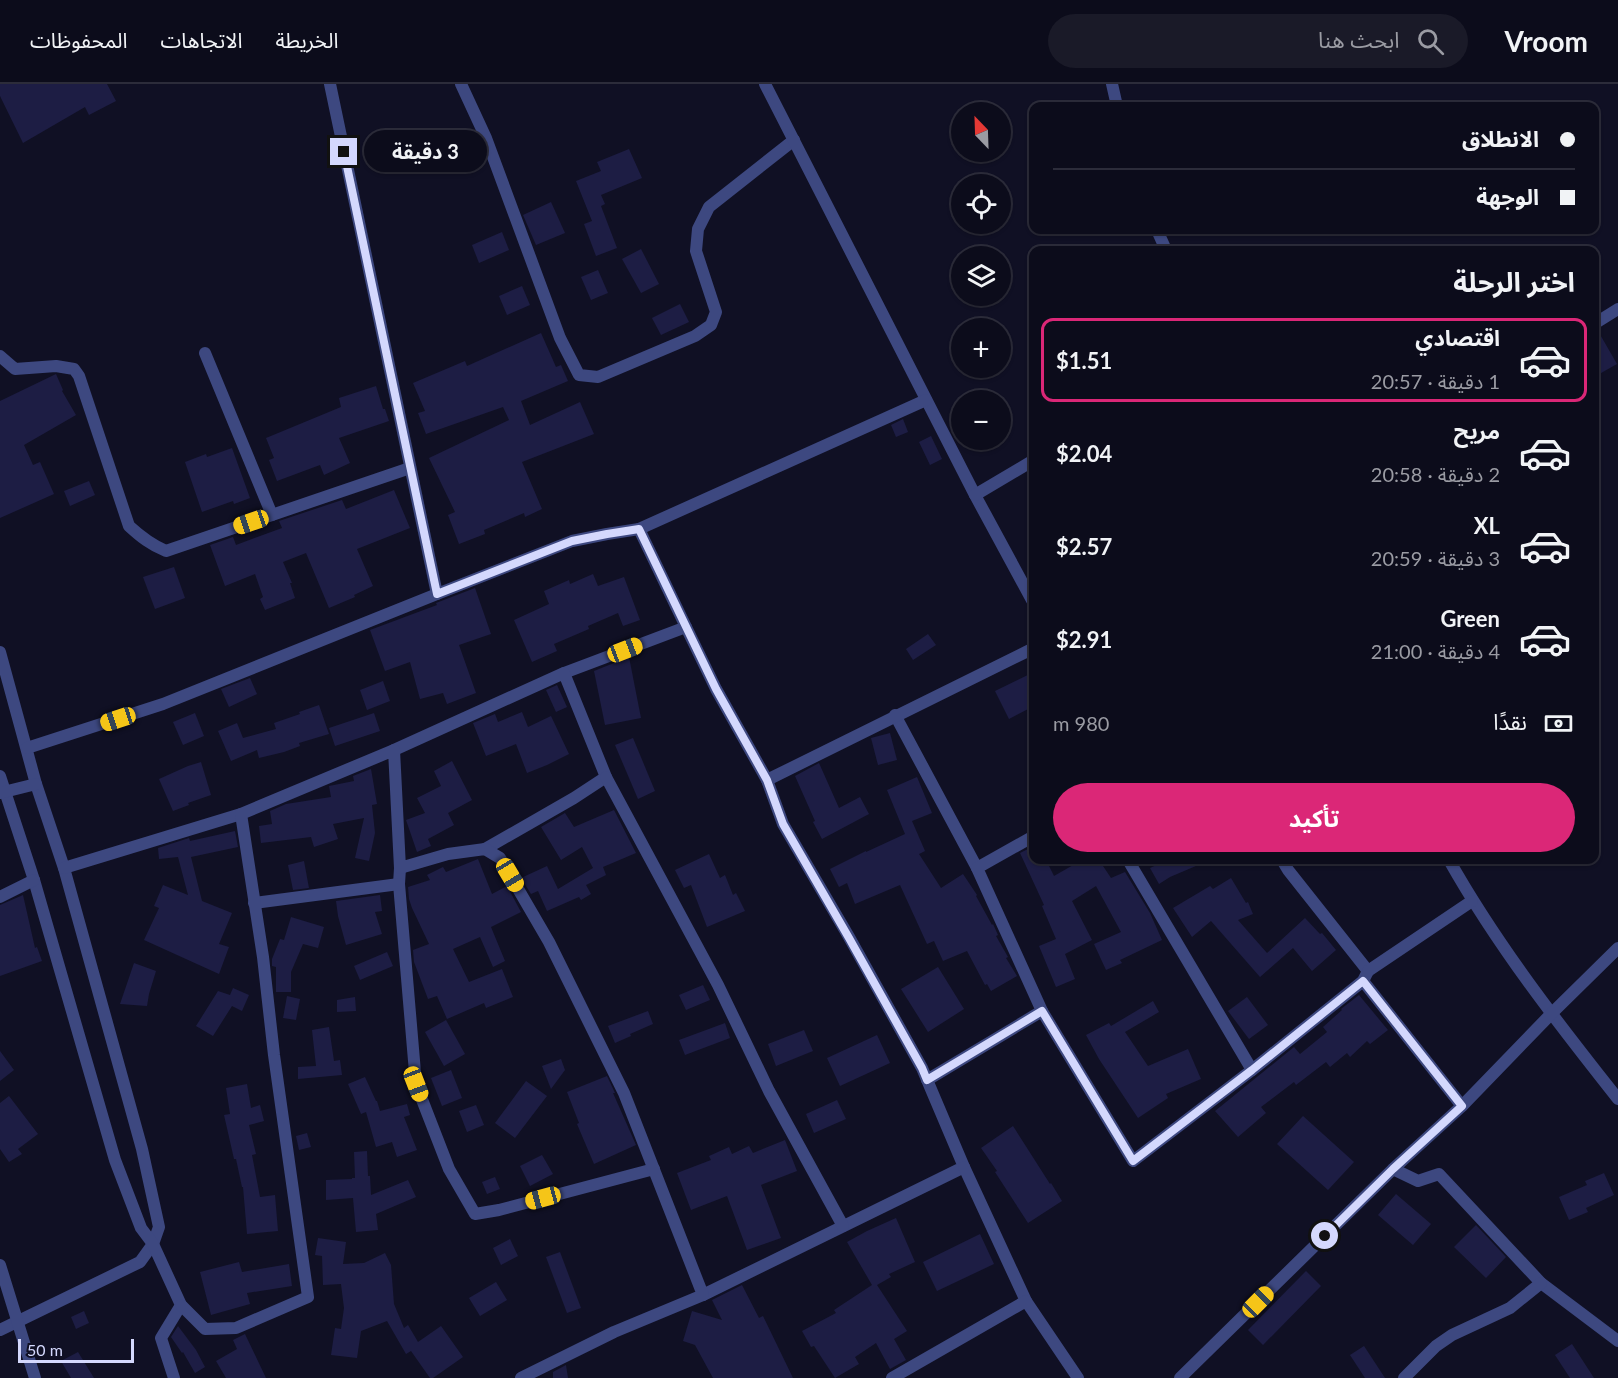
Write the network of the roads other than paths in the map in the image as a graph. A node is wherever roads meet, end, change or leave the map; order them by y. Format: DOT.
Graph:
graph roads {
  1 [pos="330,84"];
  2 [pos="461,84"];
  3 [pos="765,84"];
  4 [pos="1112,84"];
  5 [pos="1116,102"];
  6 [pos="794,140"];
  7 [pos="1618,309"];
  8 [pos="1599,321"];
  9 [pos="205,353"];
  10 [pos="0,357"];
  11 [pos="926,399"];
  12 [pos="1029,463"];
  13 [pos="410,468"];
  14 [pos="975,495"];
  15 [pos="272,515"];
  16 [pos="639,529"];
  17 [pos="437,594"];
  18 [pos="1029,595"];
  19 [pos="686,627"];
  20 [pos="1029,650"];
  21 [pos="0,652"];
  22 [pos="564,673"];
  23 [pos="896,715"];
  24 [pos="27,748"];
  25 [pos="394,750"];
  26 [pos="0,776"];
  27 [pos="606,777"];
  28 [pos="767,780"];
  29 [pos="36,784"];
  30 [pos="2,793"];
  31 [pos="241,814"];
  32 [pos="1029,839"];
  33 [pos="485,849"];
  34 [pos="1130,864"];
  35 [pos="1284,864"];
  36 [pos="1451,864"];
  37 [pos="64,868"];
  38 [pos="400,868"];
  39 [pos="977,868"];
  40 [pos="34,880"];
  41 [pos="399,884"];
  42 [pos="0,897"];
  43 [pos="1472,901"];
  44 [pos="254,903"];
  45 [pos="1618,948"];
  46 [pos="1366,976"];
  47 [pos="1042,1011"];
  48 [pos="1551,1014"];
  49 [pos="1252,1070"];
  50 [pos="927,1080"];
  51 [pos="1618,1099"];
  52 [pos="1462,1106"];
  53 [pos="964,1167"];
  54 [pos="654,1169"];
  55 [pos="1393,1169"];
  56 [pos="843,1226"];
  57 [pos="153,1244"];
  58 [pos="0,1265"];
  59 [pos="1541,1283"];
  60 [pos="704,1294"];
  61 [pos="1026,1301"];
  62 [pos="181,1305"];
  63 [pos="18,1321"];
  64 [pos="0,1330"];
  65 [pos="1618,1341"];
  66 [pos="1195,1373"];
  67 [pos="35,1378"];
  68 [pos="174,1378"];
  69 [pos="521,1378"];
  70 [pos="891,1378"];
  71 [pos="1078,1378"];
  72 [pos="1180,1378"];
  73 [pos="1404,1378"];
  1 -- 13 [label="street"];
  2 -- 6 [label="street"];
  3 -- 6 [label="street"];
  4 -- 5 [label="street"];
  6 -- 11 [label="street"];
  7 -- 8 [label="street"];
  9 -- 15 [label="street"];
  10 -- 15 [label="street"];
  11 -- 14 [label="street"];
  11 -- 16 [label="street"];
  12 -- 14 [label="street"];
  13 -- 15 [label="street"];
  13 -- 17 [label="street"];
  14 -- 18 [label="street"];
  16 -- 17 [label="street"];
  16 -- 19 [label="street"];
  17 -- 24 [label="street"];
  19 -- 22 [label="street"];
  19 -- 28 [label="street"];
  20 -- 23 [label="street"];
  21 -- 24 [label="street"];
  22 -- 25 [label="street"];
  22 -- 27 [label="street"];
  23 -- 28 [label="street"];
  23 -- 39 [label="street"];
  24 -- 29 [label="street"];
  25 -- 31 [label="street"];
  25 -- 38 [label="street"];
  26 -- 30 [label="street"];
  27 -- 33 [label="street"];
  27 -- 56 [label="street"];
  28 -- 50 [label="street"];
  29 -- 30 [label="street"];
  29 -- 37 [label="street"];
  30 -- 40 [label="street"];
  31 -- 37 [label="street"];
  31 -- 44 [label="street"];
  32 -- 39 [label="street"];
  33 -- 38 [label="street"];
  33 -- 54 [label="street"];
  34 -- 49 [label="street"];
  35 -- 46 [label="street"];
  36 -- 43 [label="street"];
  37 -- 57 [label="street"];
  38 -- 41 [label="street"];
  39 -- 47 [label="street"];
  40 -- 42 [label="street"];
  40 -- 57 [label="street"];
  41 -- 44 [label="street"];
  41 -- 54 [label="street"];
  43 -- 46 [label="street"];
  43 -- 48 [label="street"];
  44 -- 62 [label="street"];
  45 -- 48 [label="street"];
  46 -- 49 [label="street"];
  46 -- 52 [label="street"];
  47 -- 49 [label="street"];
  47 -- 50 [label="street"];
  48 -- 51 [label="street"];
  48 -- 52 [label="street"];
  50 -- 53 [label="street"];
  52 -- 55 [label="street"];
  53 -- 56 [label="street"];
  53 -- 61 [label="street"];
  54 -- 60 [label="street"];
  55 -- 59 [label="street"];
  55 -- 66 [label="street"];
  56 -- 60 [label="street"];
  57 -- 62 [label="street"];
  57 -- 63 [label="street"];
  58 -- 63 [label="street"];
  59 -- 65 [label="street"];
  59 -- 73 [label="street"];
  60 -- 69 [label="street"];
  61 -- 70 [label="street"];
  61 -- 71 [label="street"];
  62 -- 68 [label="street"];
  63 -- 64 [label="street"];
  63 -- 67 [label="street"];
  66 -- 72 [label="street"];
}
